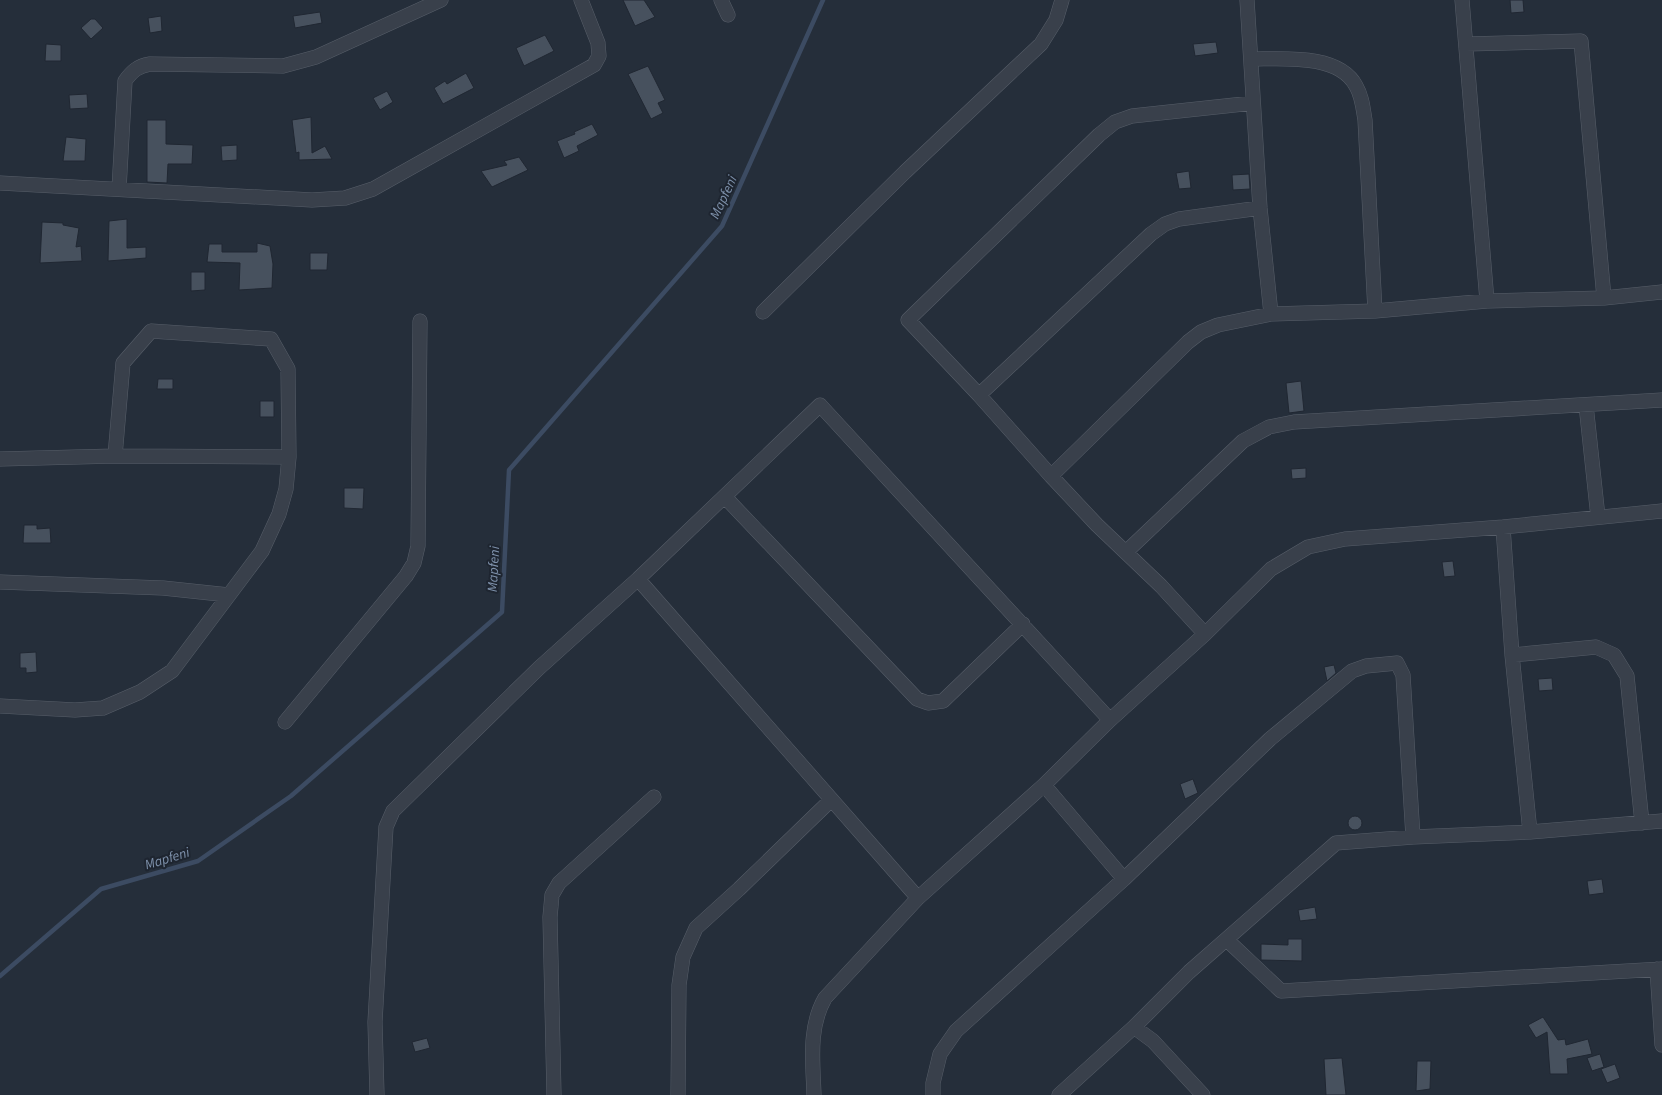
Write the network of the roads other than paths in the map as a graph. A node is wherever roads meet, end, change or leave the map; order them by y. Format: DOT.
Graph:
graph roads {
  1 [pos="441,0"];
  2 [pos="581,0"];
  3 [pos="722,0"];
  4 [pos="1062,0"];
  5 [pos="1247,0"];
  6 [pos="1462,0"];
  7 [pos="728,15"];
  8 [pos="1466,44"];
  9 [pos="1251,59"];
  10 [pos="1253,103"];
  11 [pos="0,183"];
  12 [pos="118,189"];
  13 [pos="1260,208"];
  14 [pos="1662,292"];
  15 [pos="1604,298"];
  16 [pos="1487,301"];
  17 [pos="1375,311"];
  18 [pos="763,312"];
  19 [pos="1271,314"];
  20 [pos="420,320"];
  21 [pos="978,395"];
  22 [pos="1662,400"];
  23 [pos="1586,405"];
  24 [pos="115,456"];
  25 [pos="289,457"];
  26 [pos="0,459"];
  27 [pos="1051,476"];
  28 [pos="725,496"];
  29 [pos="1662,511"];
  30 [pos="1598,517"];
  31 [pos="1502,527"];
  32 [pos="1126,552"];
  33 [pos="638,579"];
  34 [pos="0,582"];
  35 [pos="229,595"];
  36 [pos="1023,624"];
  37 [pos="1205,634"];
  38 [pos="1512,655"];
  39 [pos="0,706"];
  40 [pos="1110,720"];
  41 [pos="285,722"];
  42 [pos="1044,786"];
  43 [pos="654,797"];
  44 [pos="831,800"];
  45 [pos="1662,821"];
  46 [pos="1642,823"];
  47 [pos="1530,832"];
  48 [pos="1413,836"];
  49 [pos="1124,878"];
  50 [pos="918,898"];
  51 [pos="1227,940"];
  52 [pos="1660,969"];
  53 [pos="1134,1027"];
  54 [pos="1662,1045"];
  55 [pos="376,1095"];
  56 [pos="554,1095"];
  57 [pos="678,1095"];
  58 [pos="814,1095"];
  59 [pos="933,1095"];
  60 [pos="1058,1095"];
  61 [pos="1203,1095"];
  1 -- 12 [label="street"];
  2 -- 12 [label="street"];
  3 -- 7 [label="street"];
  4 -- 18 [label="street"];
  5 -- 9 [label="street"];
  6 -- 8 [label="street"];
  8 -- 15 [label="street"];
  8 -- 16 [label="street"];
  9 -- 10 [label="street"];
  9 -- 17 [label="street"];
  10 -- 13 [label="street"];
  10 -- 21 [label="street"];
  11 -- 12 [label="street"];
  13 -- 19 [label="street"];
  13 -- 21 [label="street"];
  14 -- 15 [label="street"];
  15 -- 16 [label="street"];
  16 -- 17 [label="street"];
  17 -- 19 [label="street"];
  19 -- 27 [label="street"];
  20 -- 41 [label="street"];
  21 -- 27 [label="street"];
  22 -- 23 [label="street"];
  23 -- 30 [label="street"];
  23 -- 32 [label="street"];
  24 -- 25 [label="street"];
  24 -- 25 [label="street"];
  24 -- 26 [label="street"];
  25 -- 35 [label="street"];
  27 -- 32 [label="street"];
  28 -- 33 [label="street"];
  28 -- 36 [label="street"];
  28 -- 36 [label="street"];
  29 -- 30 [label="street"];
  30 -- 31 [label="street"];
  31 -- 37 [label="street"];
  31 -- 38 [label="street"];
  32 -- 37 [label="street"];
  33 -- 44 [label="street"];
  33 -- 55 [label="street"];
  34 -- 35 [label="street"];
  35 -- 39 [label="street"];
  36 -- 40 [label="street"];
  37 -- 40 [label="street"];
  38 -- 46 [label="street"];
  38 -- 47 [label="street"];
  40 -- 42 [label="street"];
  42 -- 49 [label="street"];
  42 -- 50 [label="street"];
  43 -- 56 [label="street"];
  44 -- 50 [label="street"];
  44 -- 57 [label="street"];
  45 -- 46 [label="street"];
  46 -- 47 [label="street"];
  47 -- 48 [label="street"];
  48 -- 49 [label="street"];
  48 -- 51 [label="street"];
  49 -- 59 [label="street"];
  50 -- 58 [label="street"];
  51 -- 52 [label="street"];
  51 -- 53 [label="street"];
  52 -- 54 [label="street"];
  53 -- 60 [label="street"];
  53 -- 61 [label="street"];
}
